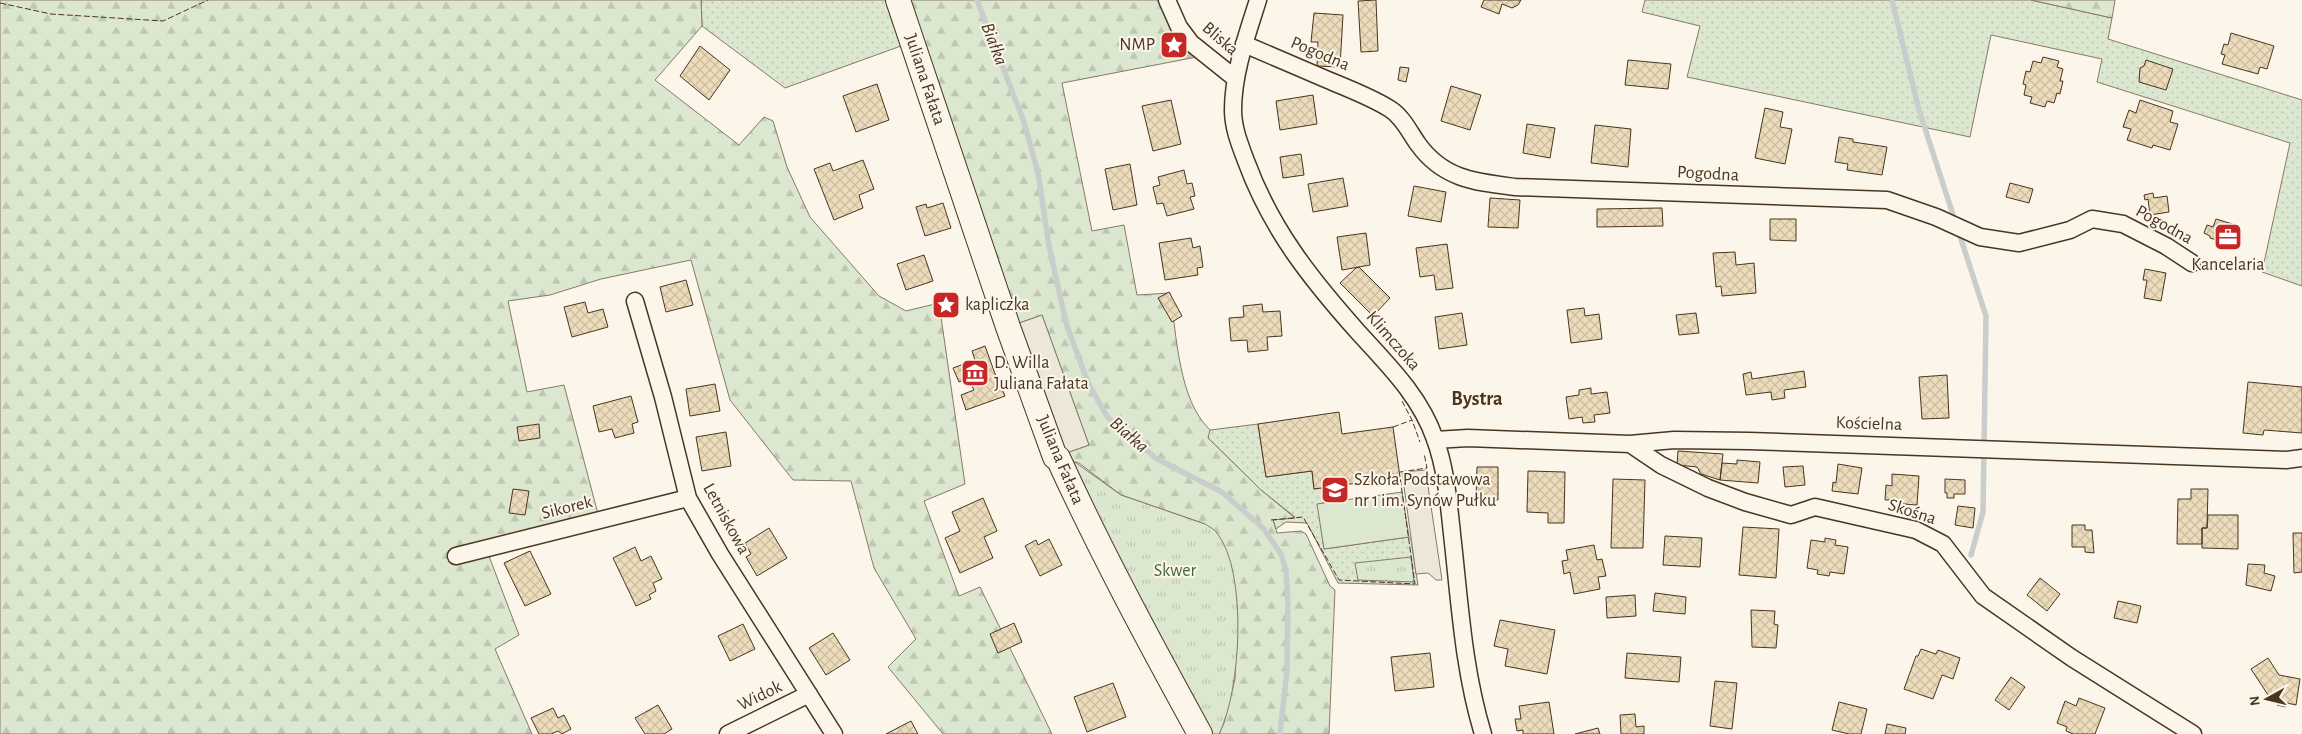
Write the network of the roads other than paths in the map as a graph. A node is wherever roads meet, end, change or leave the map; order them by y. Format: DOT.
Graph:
graph roads {
  1 [pos="898,0"];
  2 [pos="1167,0"];
  3 [pos="1258,0"];
  4 [pos="1244,44"];
  5 [pos="1236,79"];
  6 [pos="2192,263"];
  7 [pos="635,301"];
  8 [pos="1435,440"];
  9 [pos="1630,444"];
  10 [pos="2302,458"];
  11 [pos="688,498"];
  12 [pos="456,556"];
  13 [pos="809,694"];
  14 [pos="728,734"];
  15 [pos="834,734"];
  16 [pos="1200,734"];
  17 [pos="1483,734"];
  18 [pos="2193,734"];
  1 -- 16 [label="street, Juliana Fałata"];
  2 -- 5 [label="street, Bliska"];
  3 -- 4 [label="street, Klimczoka"];
  4 -- 5 [label="street, Klimczoka"];
  4 -- 6 [label="street, Pogodna"];
  5 -- 8 [label="street, Klimczoka"];
  7 -- 11 [label="street, Letniskowa"];
  8 -- 9 [label="street, Kościelna"];
  8 -- 17 [label="street, Klimczoka"];
  9 -- 10 [label="street, Kościelna"];
  9 -- 18 [label="street, Skośna"];
  11 -- 12 [label="street, Sikorek"];
  11 -- 13 [label="street, Letniskowa"];
  13 -- 14 [label="street, Widok"];
  13 -- 15 [label="street, Letniskowa"];
}
